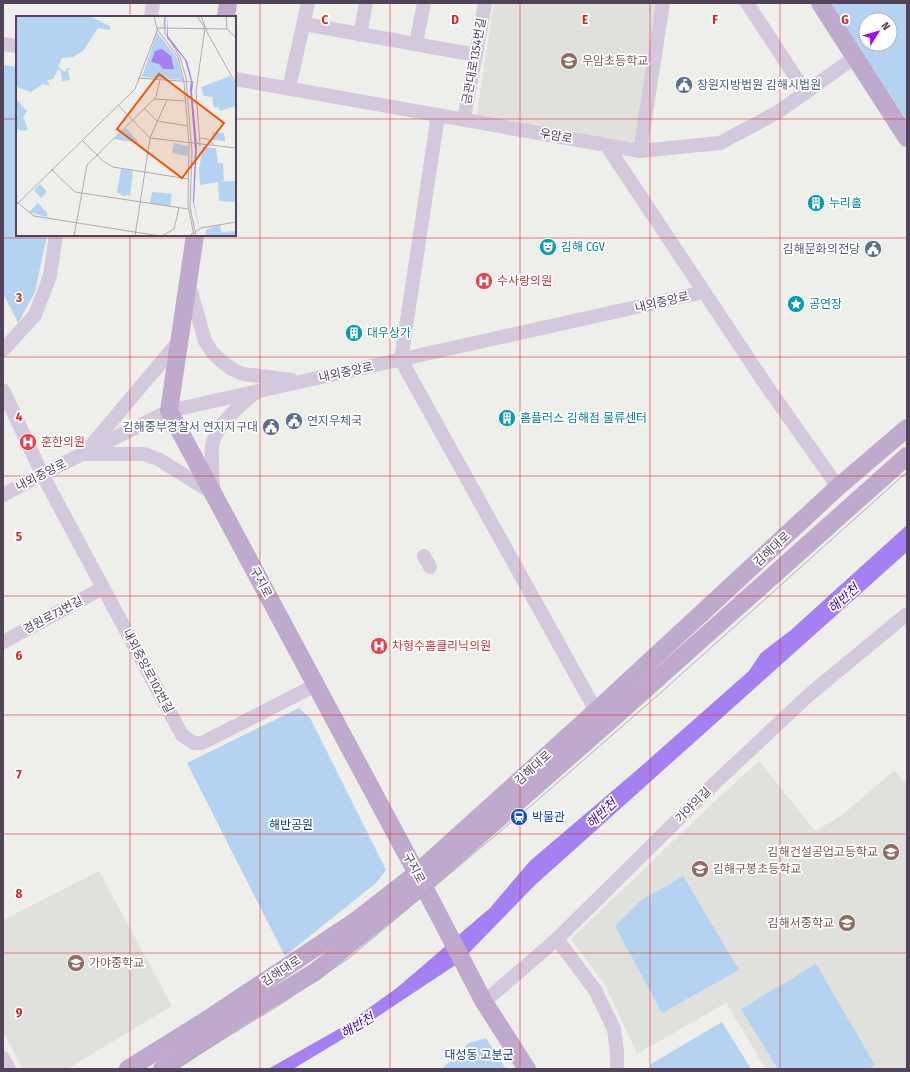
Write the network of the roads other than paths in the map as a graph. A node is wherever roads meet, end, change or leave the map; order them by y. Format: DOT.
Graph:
graph roads {
  1 [pos="153,3"];
  2 [pos="228,3"];
  3 [pos="308,3"];
  4 [pos="366,3"];
  5 [pos="424,3"];
  6 [pos="485,3"];
  7 [pos="663,3"];
  8 [pos="746,3"];
  9 [pos="820,3"];
  10 [pos="152,16"];
  11 [pos="226,16"];
  12 [pos="304,24"];
  13 [pos="360,35"];
  14 [pos="3,44"];
  15 [pos="416,44"];
  16 [pos="16,46"];
  17 [pos="476,55"];
  18 [pos="855,57"];
  19 [pos="236,79"];
  20 [pos="289,88"];
  21 [pos="806,93"];
  22 [pos="438,115"];
  23 [pos="464,119"];
  24 [pos="907,138"];
  25 [pos="607,146"];
  26 [pos="640,151"];
  27 [pos="56,236"];
  28 [pos="196,236"];
  29 [pos="189,285"];
  30 [pos="704,292"];
  31 [pos="180,340"];
  32 [pos="3,350"];
  33 [pos="401,360"];
  34 [pos="302,381"];
  35 [pos="3,390"];
  36 [pos="257,391"];
  37 [pos="169,411"];
  38 [pos="907,428"];
  39 [pos="84,454"];
  40 [pos="907,456"];
  41 [pos="42,474"];
  42 [pos="838,488"];
  43 [pos="213,493"];
  44 [pos="3,495"];
  45 [pos="103,588"];
  46 [pos="907,614"];
  47 [pos="3,642"];
  48 [pos="316,685"];
  49 [pos="596,711"];
  50 [pos="420,879"];
  51 [pos="556,939"];
  52 [pos="484,1002"];
  53 [pos="3,1058"];
  54 [pos="9,1069"];
  55 [pos="128,1069"];
  56 [pos="162,1069"];
  57 [pos="527,1069"];
  58 [pos="617,1069"];
  1 -- 10 [label="street"];
  2 -- 11 [label="main road"];
  3 -- 12 [label="street"];
  4 -- 13 [label="street"];
  5 -- 15 [label="street"];
  6 -- 17 [label="street, 금관대로1354번길"];
  7 -- 26 [label="street"];
  8 -- 21 [label="street"];
  9 -- 18 [label="main road"];
  12 -- 13 [label="street"];
  12 -- 20 [label="street"];
  13 -- 15 [label="street"];
  14 -- 16 [label="street"];
  15 -- 17 [label="street"];
  17 -- 23 [label="street, 금관대로1354번길"];
  18 -- 21 [label="street, 우암로"];
  18 -- 24 [label="main road"];
  19 -- 20 [label="street, 우암로"];
  20 -- 22 [label="street, 우암로"];
  21 -- 26 [label="street, 우암로"];
  22 -- 23 [label="street, 우암로"];
  22 -- 33 [label="street"];
  23 -- 25 [label="street, 우암로"];
  25 -- 26 [label="street, 우암로"];
  25 -- 30 [label="street"];
  27 -- 32 [label="street"];
  28 -- 29 [label="main road"];
  29 -- 31 [label="main road"];
  29 -- 34 [label="street"];
  30 -- 33 [label="street, 내외중앙로"];
  30 -- 42 [label="street"];
  31 -- 37 [label="main road"];
  31 -- 39 [label="street"];
  33 -- 34 [label="street, 내외중앙로"];
  33 -- 49 [label="street"];
  34 -- 36 [label="street, 내외중앙로"];
  35 -- 41 [label="street, 내외중앙로102번길"];
  36 -- 37 [label="street, 내외중앙로"];
  36 -- 43 [label="street"];
  37 -- 39 [label="street, 내외중앙로"];
  37 -- 43 [label="main road, 구지로"];
  38 -- 42 [label="main road, 김해대로"];
  39 -- 41 [label="street, 내외중앙로"];
  39 -- 43 [label="street"];
  40 -- 50 [label="main road, 김해대로"];
  41 -- 44 [label="street, 내외중앙로"];
  41 -- 45 [label="street, 내외중앙로102번길"];
  42 -- 49 [label="main road, 김해대로"];
  43 -- 48 [label="main road, 구지로"];
  45 -- 47 [label="street, 경원로73번길"];
  45 -- 48 [label="street, 내외중앙로102번길"];
  46 -- 51 [label="street, 가야의길"];
  48 -- 50 [label="main road, 구지로"];
  49 -- 50 [label="main road, 김해대로"];
  50 -- 52 [label="main road, 구지로"];
  50 -- 55 [label="main road, 김해대로"];
  50 -- 56 [label="main road, 김해대로"];
  51 -- 52 [label="street, 가야의길"];
  51 -- 58 [label="street"];
  52 -- 57 [label="main road"];
  53 -- 54 [label="street"];
}
